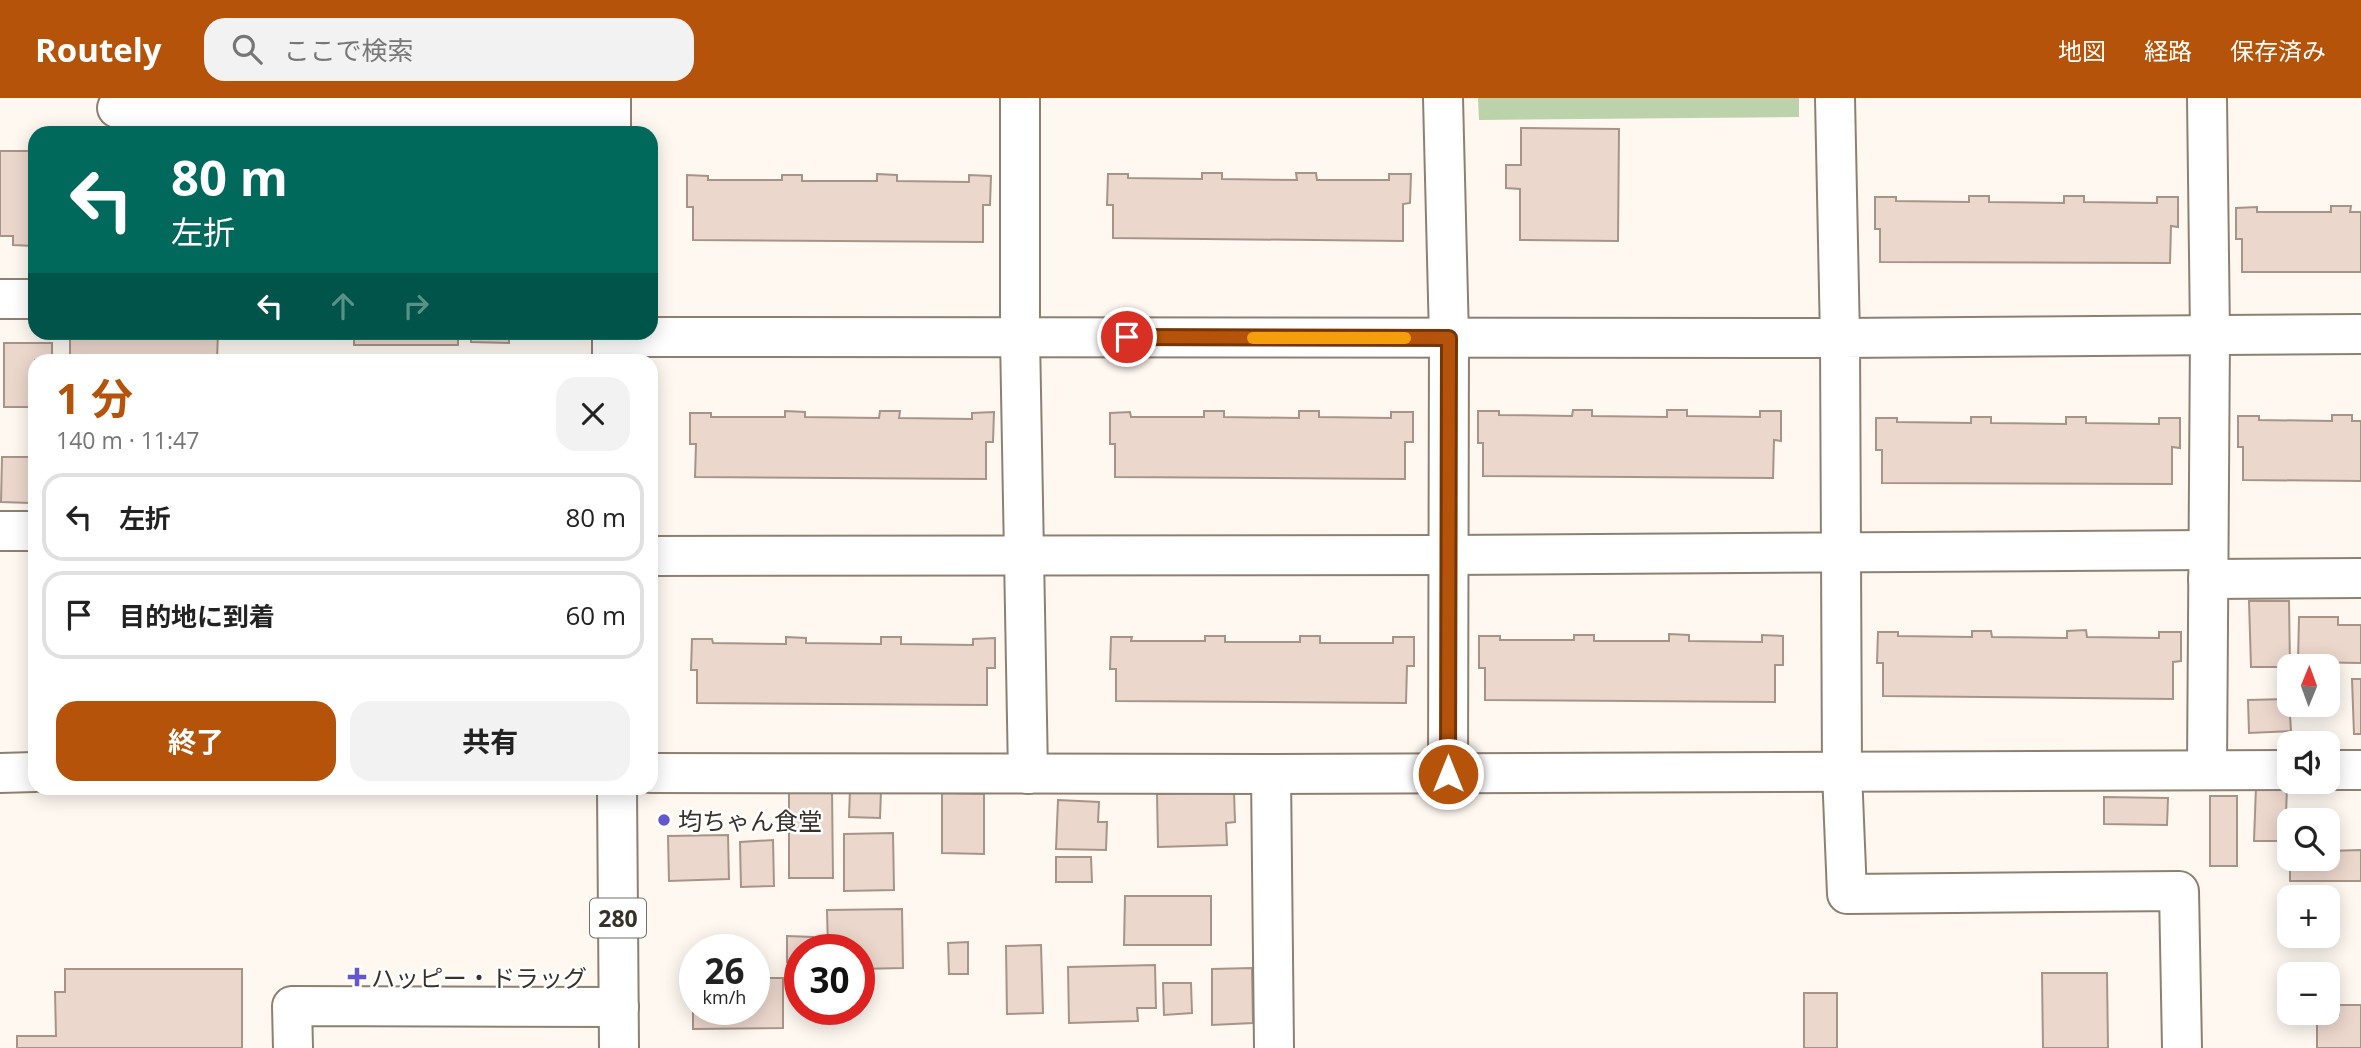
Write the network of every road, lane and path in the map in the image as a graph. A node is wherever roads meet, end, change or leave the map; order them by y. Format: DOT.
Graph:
graph roads {
  1 [pos="1020,98"];
  2 [pos="1443,98"];
  3 [pos="1835,98"];
  4 [pos="2207,98"];
  5 [pos="117,108"];
  6 [pos="611,115"];
  7 [pos="0,299"];
  8 [pos="28,299"];
  9 [pos="2210,334"];
  10 [pos="2361,334"];
  11 [pos="1020,337"];
  12 [pos="1449,338"];
  13 [pos="1840,338"];
  14 [pos="612,343"];
  15 [pos="0,531"];
  16 [pos="28,531"];
  17 [pos="1840,551"];
  18 [pos="1023,554"];
  19 [pos="1448,555"];
  20 [pos="658,556"];
  21 [pos="2208,564"];
  22 [pos="2361,578"];
  23 [pos="2207,769"];
  24 [pos="2277,770"];
  25 [pos="2340,770"];
  26 [pos="2361,770"];
  27 [pos="28,772"];
  28 [pos="1842,772"];
  29 [pos="0,773"];
  30 [pos="658,773"];
  31 [pos="1028,774"];
  32 [pos="1271,774"];
  33 [pos="1448,774"];
  34 [pos="617,795"];
  35 [pos="619,1007"];
  36 [pos="293,1048"];
  37 [pos="619,1048"];
  38 [pos="1274,1048"];
  39 [pos="2182,1048"];
  1 -- 11 [label="main road"];
  2 -- 12 [label="main road"];
  3 -- 13 [label="main road"];
  4 -- 9 [label="main road"];
  5 -- 6 [label="main road"];
  7 -- 8 [label="main road"];
  9 -- 10 [label="main road"];
  9 -- 13 [label="main road"];
  9 -- 21 [label="main road"];
  11 -- 12 [label="main road"];
  11 -- 14 [label="main road"];
  11 -- 18 [label="main road"];
  12 -- 13 [label="main road"];
  12 -- 19 [label="main road"];
  13 -- 17 [label="main road"];
  15 -- 16 [label="main road"];
  17 -- 19 [label="main road"];
  17 -- 21 [label="main road"];
  17 -- 28 [label="main road"];
  18 -- 19 [label="main road"];
  18 -- 20 [label="main road"];
  18 -- 31 [label="main road"];
  19 -- 33 [label="main road"];
  21 -- 22 [label="main road"];
  21 -- 23 [label="main road"];
  23 -- 24 [label="main road"];
  23 -- 28 [label="main road"];
  25 -- 26 [label="main road"];
  27 -- 29 [label="main road"];
  28 -- 33 [label="main road"];
  28 -- 39 [label="main road"];
  30 -- 31 [label="main road"];
  31 -- 32 [label="main road"];
  32 -- 33 [label="main road"];
  32 -- 38 [label="main road"];
  34 -- 35 [label="main road, 280"];
  35 -- 36 [label="main road"];
  35 -- 37 [label="main road, 280"];
}
